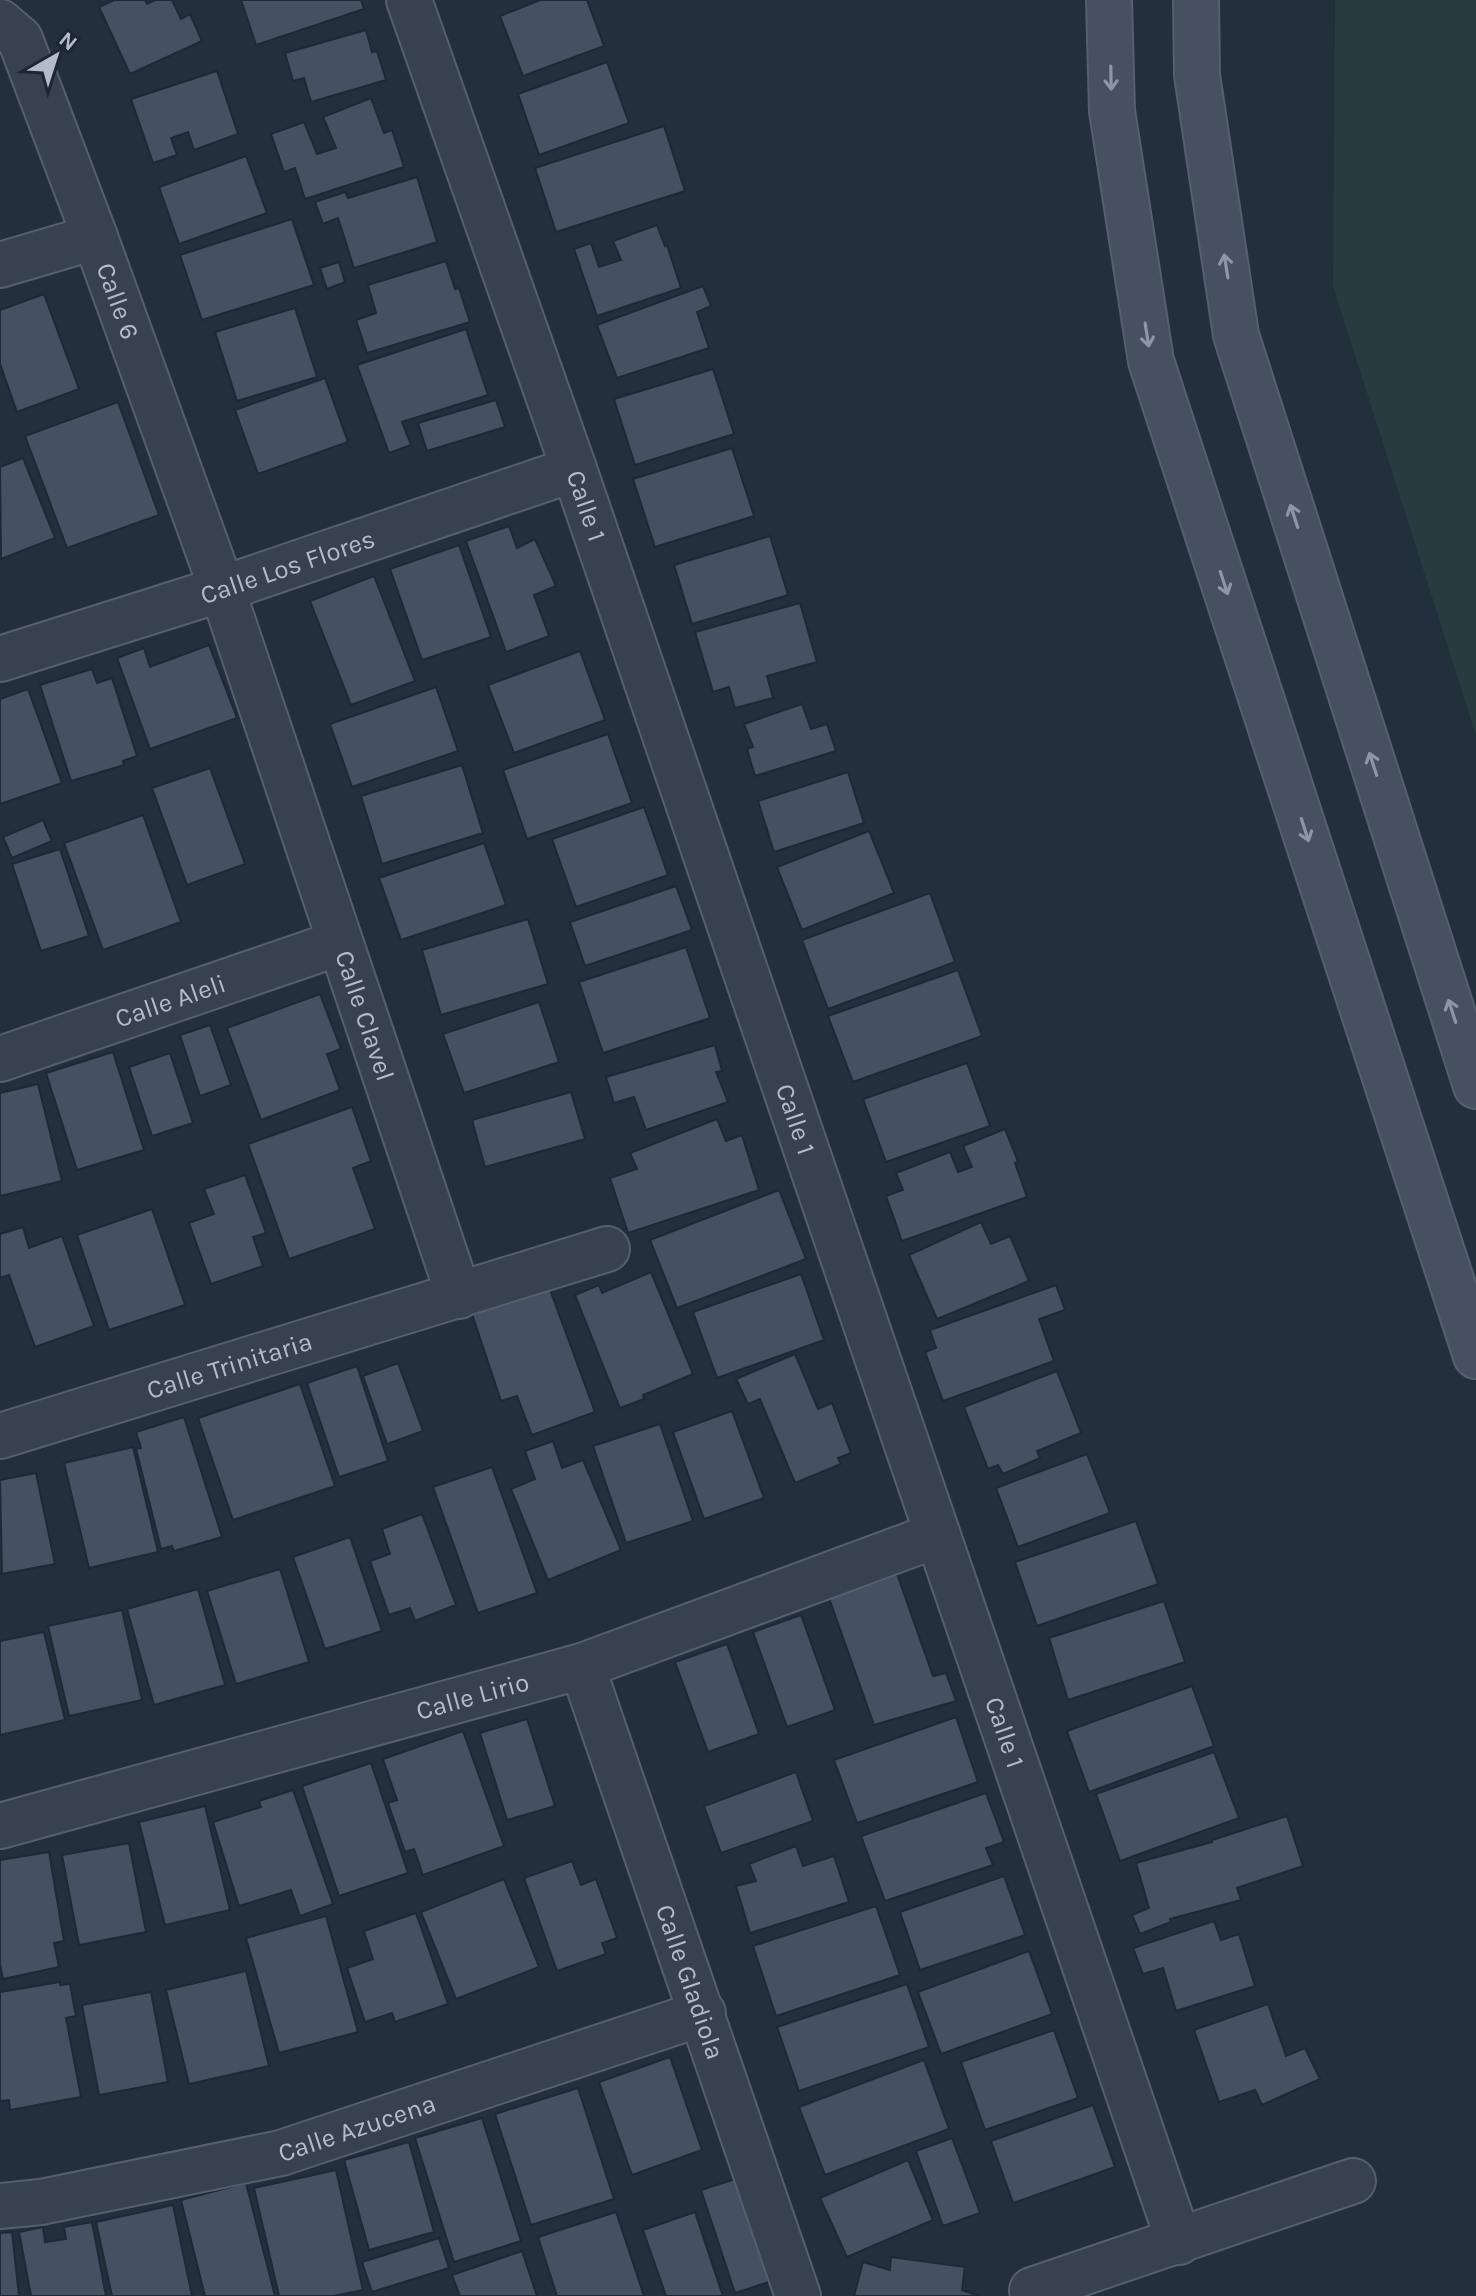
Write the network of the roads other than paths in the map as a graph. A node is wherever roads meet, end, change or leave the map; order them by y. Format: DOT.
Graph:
graph roads {
  1 [pos="409,0"];
  2 [pos="1109,0"];
  3 [pos="1196,0"];
  4 [pos="0,22"];
  5 [pos="95,237"];
  6 [pos="0,265"];
  7 [pos="574,469"];
  8 [pos="222,589"];
  9 [pos="0,659"];
  10 [pos="339,943"];
  11 [pos="0,1059"];
  12 [pos="1476,1086"];
  13 [pos="607,1249"];
  14 [pos="459,1296"];
  15 [pos="1476,1356"];
  16 [pos="0,1436"];
  17 [pos="937,1535"];
  18 [pos="582,1666"];
  19 [pos="0,1826"];
  20 [pos="703,2013"];
  21 [pos="1353,2181"];
  22 [pos="0,2206"];
  23 [pos="1179,2242"];
  24 [pos="1032,2290"];
  25 [pos="798,2296"];
  1 -- 7 [label="street, Calle 1"];
  2 -- 15 [label="main road, one-way"];
  12 -- 3 [label="main road, one-way"];
  4 -- 5 [label="street, Calle 6"];
  5 -- 6 [label="street"];
  5 -- 8 [label="street, Calle 6"];
  7 -- 8 [label="street, Calle Los Flores"];
  7 -- 17 [label="street, Calle 1"];
  8 -- 9 [label="street, Calle Los Flores"];
  8 -- 10 [label="street, Calle Clavel"];
  10 -- 11 [label="street, Calle Aleli"];
  10 -- 14 [label="street, Calle Clavel"];
  13 -- 14 [label="street"];
  14 -- 16 [label="street, Calle Trinitaria"];
  17 -- 18 [label="street, Calle Lirio"];
  17 -- 23 [label="street, Calle 1"];
  18 -- 19 [label="street, Calle Lirio"];
  18 -- 20 [label="street, Calle Gladiola"];
  20 -- 22 [label="street, Calle Azucena"];
  20 -- 25 [label="street, Calle Gladiola"];
  21 -- 23 [label="street"];
  23 -- 24 [label="street"];
}
